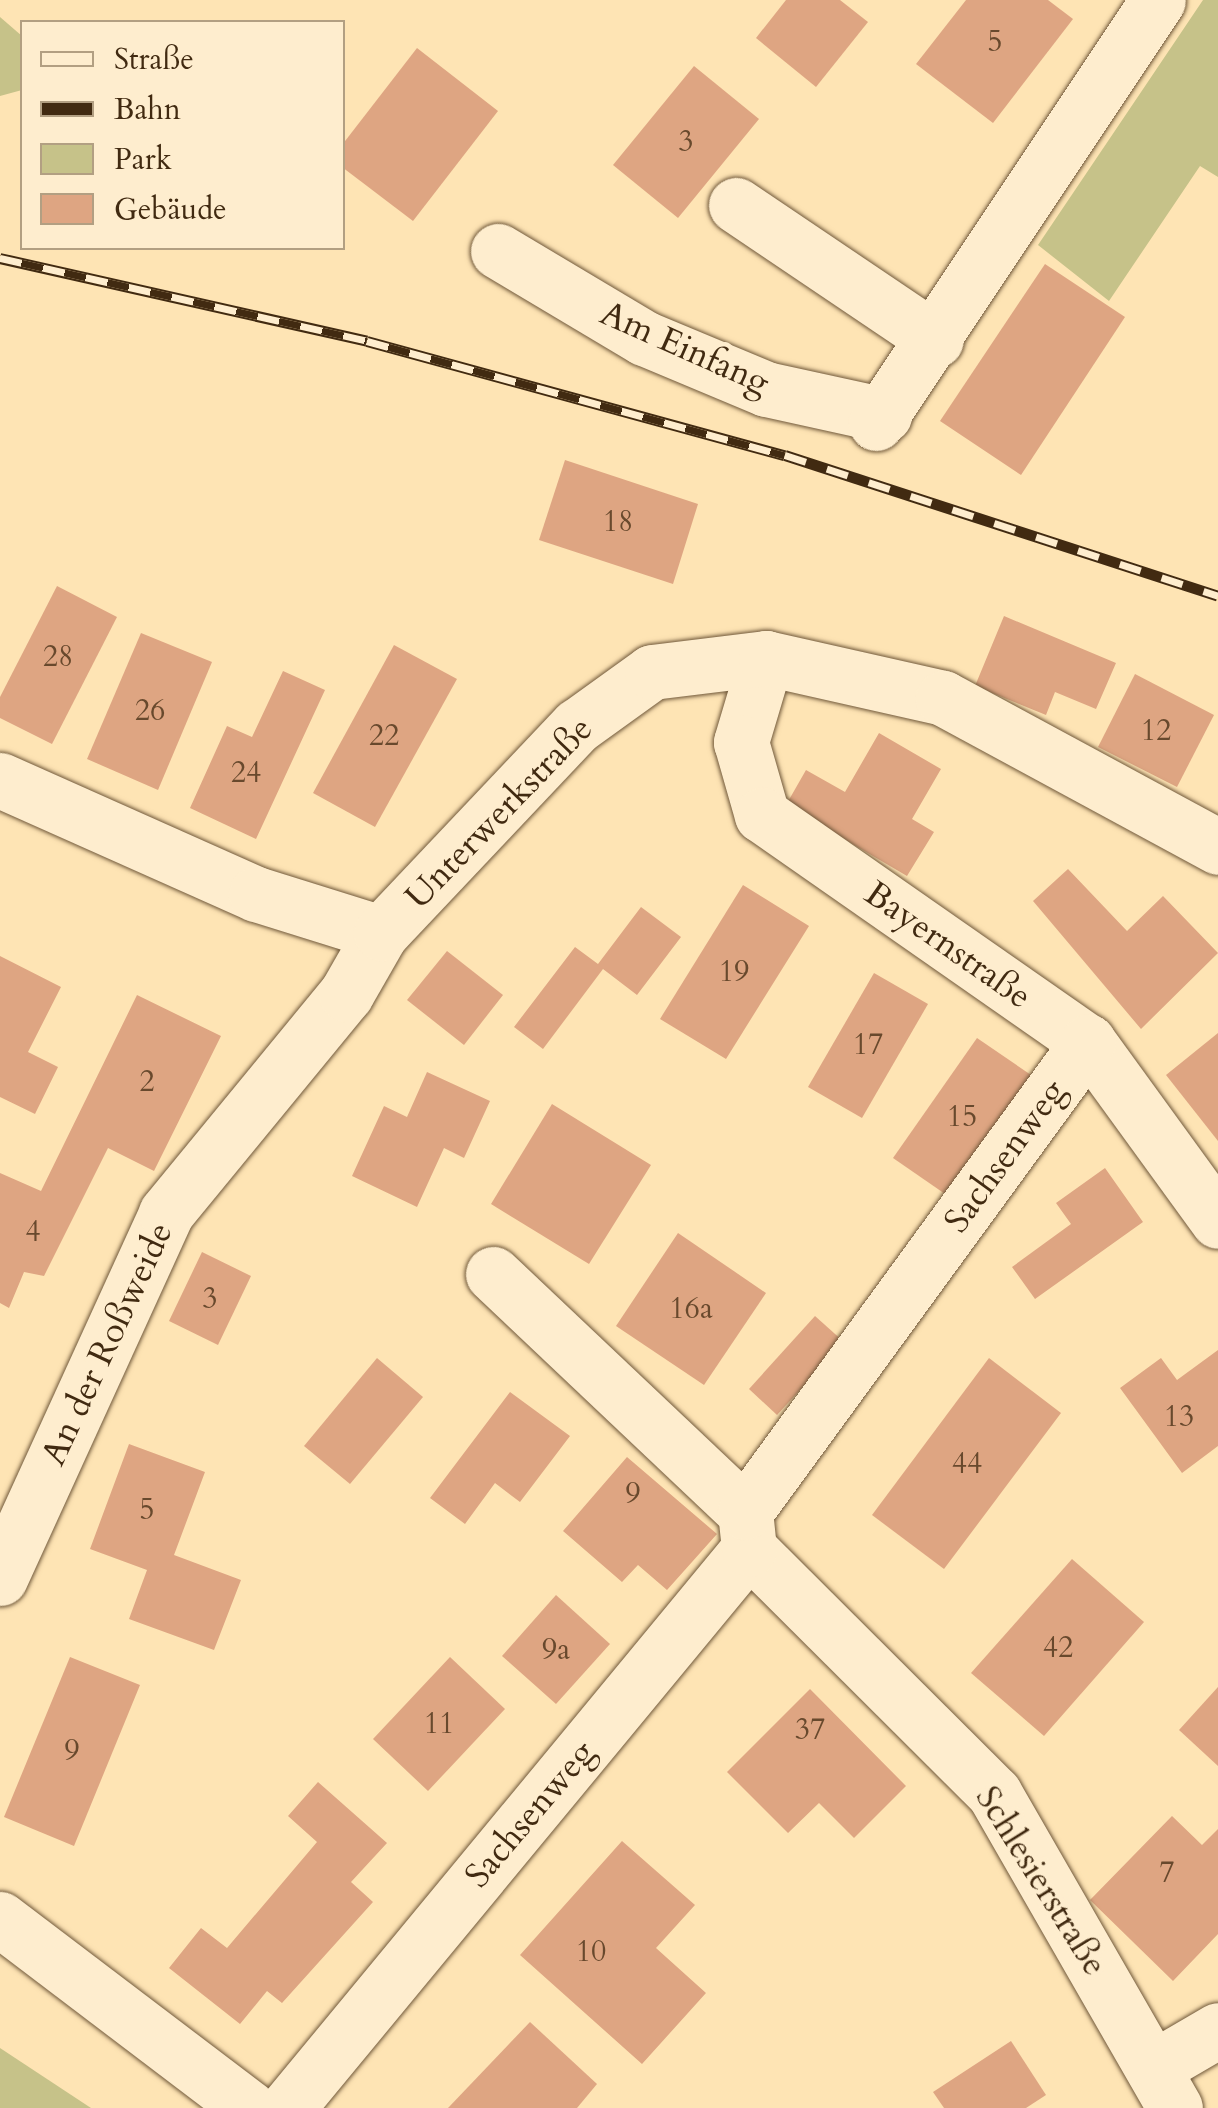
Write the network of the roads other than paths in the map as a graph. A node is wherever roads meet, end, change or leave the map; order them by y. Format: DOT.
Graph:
graph roads {
  1 [pos="1158,0"];
  2 [pos="736,205"];
  3 [pos="498,251"];
  4 [pos="936,340"];
  5 [pos="766,658"];
  6 [pos="0,780"];
  7 [pos="1218,847"];
  8 [pos="381,933"];
  9 [pos="1088,1042"];
  10 [pos="1218,1220"];
  11 [pos="493,1274"];
  12 [pos="747,1530"];
  13 [pos="0,1578"];
  14 [pos="0,1919"];
  15 [pos="1218,2030"];
  16 [pos="1164,2088"];
  17 [pos="249,2108"];
  18 [pos="287,2108"];
  1 -- 4 [label="street, Am Einfang"];
  2 -- 4 [label="street"];
  3 -- 4 [label="street, Am Einfang"];
  5 -- 7 [label="street, Unterwerkstraße"];
  5 -- 8 [label="street, Unterwerkstraße"];
  5 -- 9 [label="street, Bayernstraße"];
  6 -- 8 [label="street, Unterwerkstraße"];
  8 -- 13 [label="street, An der Roßweide"];
  9 -- 10 [label="street, Bayernstraße"];
  9 -- 12 [label="street, Sachsenweg"];
  11 -- 12 [label="street"];
  12 -- 16 [label="street, Schlesierstraße"];
  12 -- 18 [label="street, Sachsenweg"];
  14 -- 17 [label="street"];
  15 -- 16 [label="street"];
}
